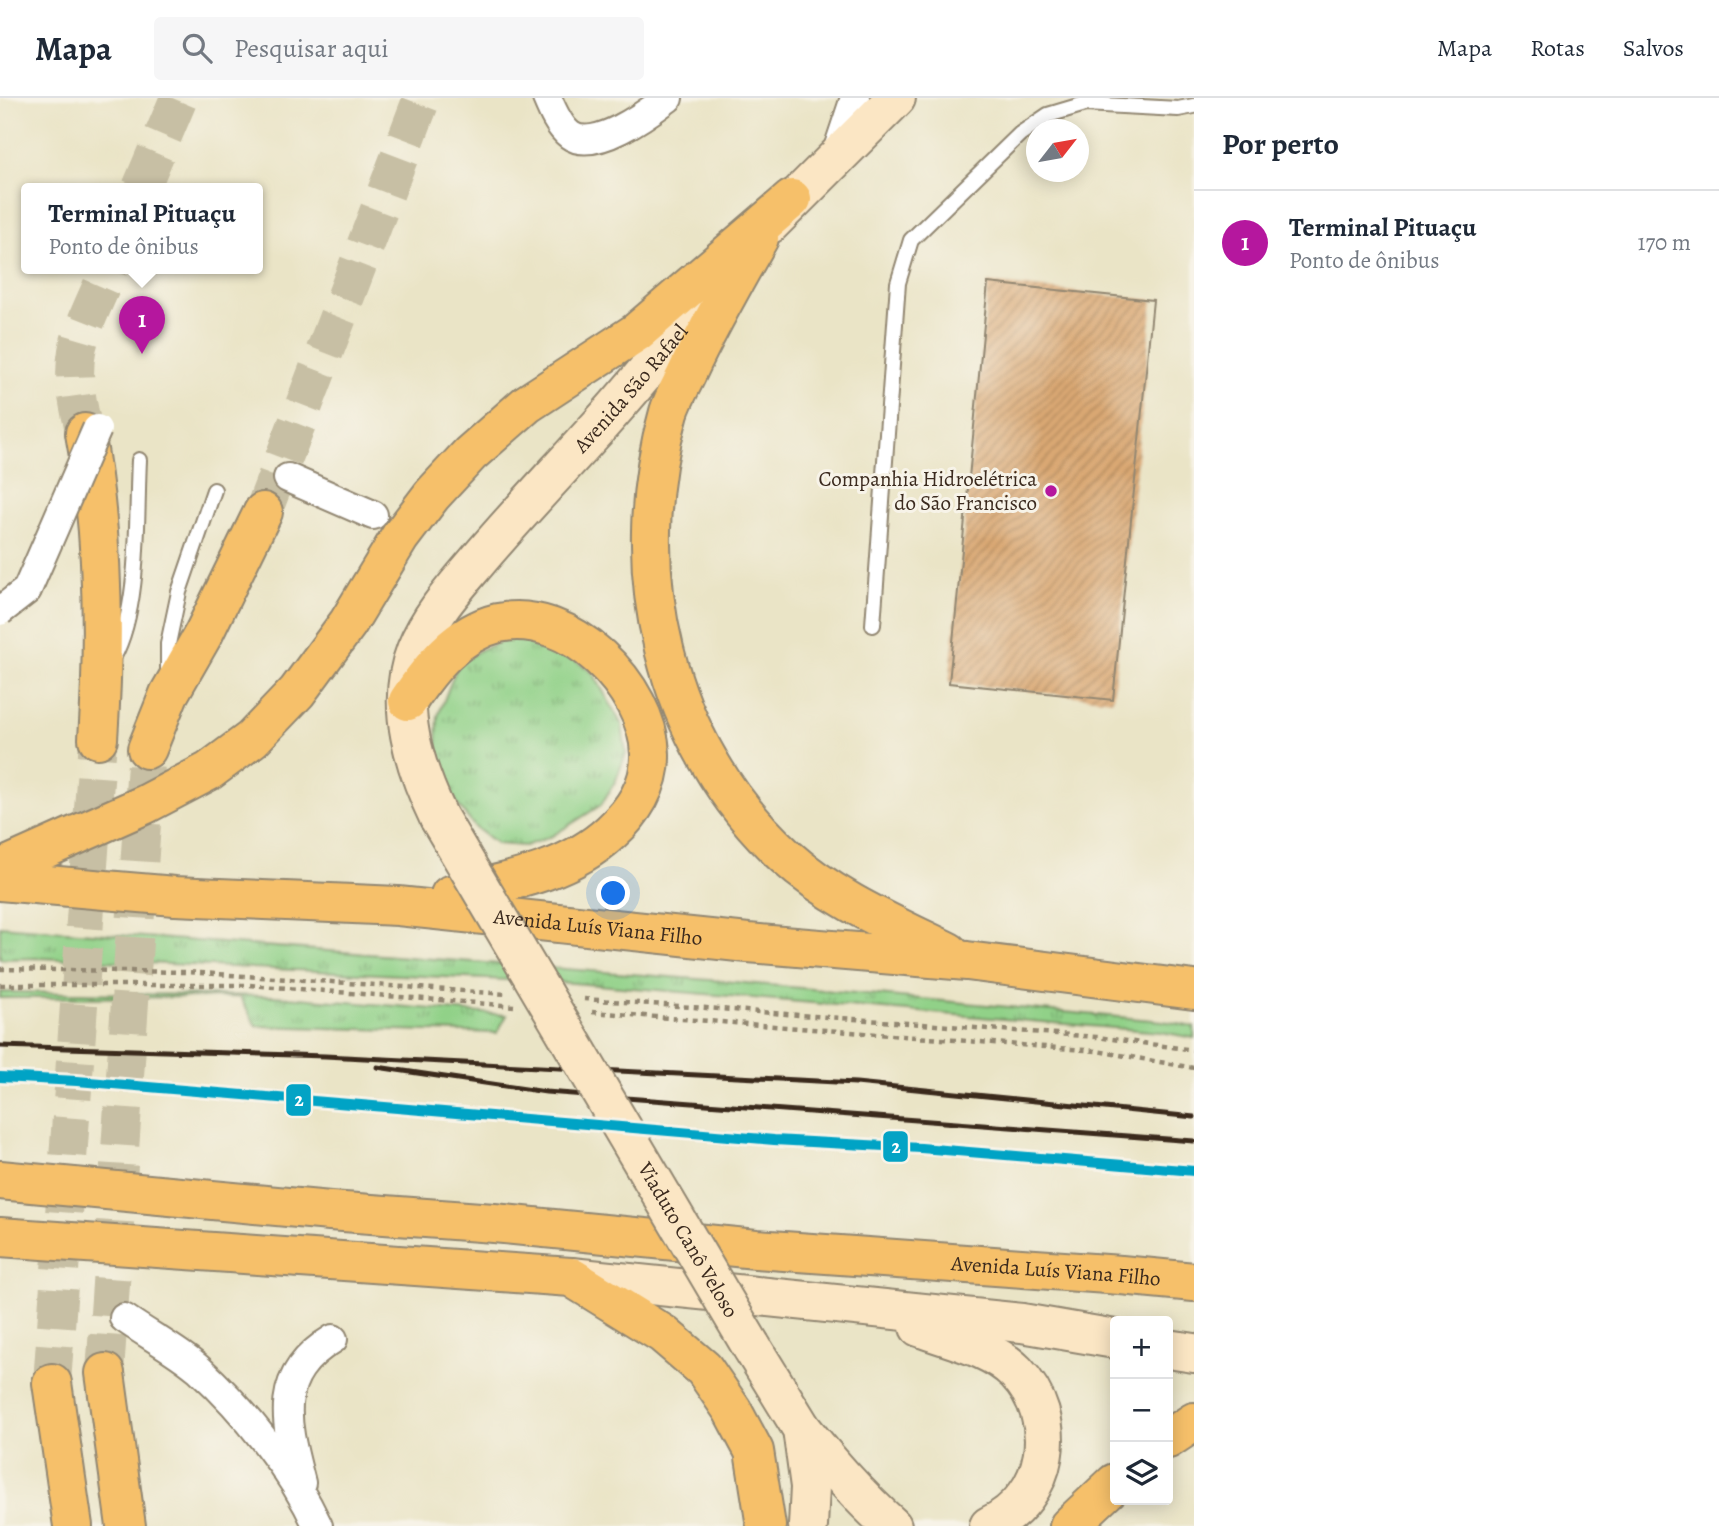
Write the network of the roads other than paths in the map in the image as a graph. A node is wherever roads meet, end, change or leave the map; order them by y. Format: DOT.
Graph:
graph roads {
  1 [pos="547,98"];
  2 [pos="668,98"];
  3 [pos="855,98"];
  4 [pos="895,98"];
  5 [pos="1086,101"];
  6 [pos="1194,106"];
  7 [pos="834,159"];
  8 [pos="792,200"];
  9 [pos="762,233"];
  10 [pos="91,431"];
  11 [pos="139,460"];
  12 [pos="288,478"];
  13 [pos="214,490"];
  14 [pos="263,512"];
  15 [pos="373,516"];
  16 [pos="0,611"];
  17 [pos="873,625"];
  18 [pos="103,677"];
  19 [pos="169,694"];
  20 [pos="408,701"];
  21 [pos="98,739"];
  22 [pos="147,749"];
  23 [pos="0,869"];
  24 [pos="0,881"];
  25 [pos="398,906"];
  26 [pos="967,961"];
  27 [pos="1194,990"];
  28 [pos="0,1180"];
  29 [pos="0,1237"];
  30 [pos="571,1277"];
  31 [pos="1194,1282"];
  32 [pos="864,1308"];
  33 [pos="124,1318"];
  34 [pos="1110,1338"];
  35 [pos="333,1339"];
  36 [pos="1173,1350"];
  37 [pos="1194,1353"];
  38 [pos="105,1373"];
  39 [pos="52,1383"];
  40 [pos="1194,1422"];
  41 [pos="802,1429"];
  42 [pos="1173,1436"];
  43 [pos="1110,1488"];
  44 [pos="305,1496"];
  45 [pos="766,1523"];
  46 [pos="73,1526"];
  47 [pos="126,1526"];
  48 [pos="318,1526"];
  49 [pos="808,1526"];
  50 [pos="892,1526"];
  51 [pos="989,1526"];
  52 [pos="1069,1526"];
  1 -- 2 [label="street"];
  3 -- 7 [label="street"];
  4 -- 7 [label="main road, Avenida São Rafael"];
  5 -- 6 [label="lane"];
  5 -- 17 [label="lane"];
  7 -- 8 [label="main road, Avenida São Rafael"];
  8 -- 9 [label="main road, Avenida São Rafael"];
  8 -- 23 [label="main road"];
  9 -- 20 [label="main road, Avenida São Rafael"];
  9 -- 26 [label="main road"];
  10 -- 16 [label="street, bridge"];
  10 -- 18 [label="main road"];
  11 -- 18 [label="lane"];
  12 -- 15 [label="street"];
  13 -- 19 [label="lane"];
  14 -- 19 [label="main road"];
  18 -- 21 [label="main road"];
  19 -- 22 [label="main road"];
  20 -- 25 [label="main road"];
  20 -- 41 [label="main road, Viaduto Canô Veloso, bridge"];
  24 -- 25 [label="main road, Avenida Luís Viana Filho"];
  25 -- 26 [label="main road, Avenida Luís Viana Filho"];
  26 -- 27 [label="main road, Avenida Luís Viana Filho"];
  28 -- 31 [label="main road, Avenida Luís Viana Filho"];
  29 -- 30 [label="main road"];
  30 -- 32 [label="main road"];
  30 -- 45 [label="main road"];
  32 -- 34 [label="main road"];
  32 -- 51 [label="main road"];
  33 -- 44 [label="street"];
  35 -- 44 [label="street"];
  36 -- 37 [label="main road"];
  38 -- 47 [label="main road"];
  39 -- 46 [label="main road"];
  40 -- 42 [label="main road"];
  41 -- 49 [label="main road, Viaduto Canô Veloso"];
  41 -- 50 [label="main road"];
  43 -- 52 [label="main road"];
  44 -- 48 [label="street"];
}
